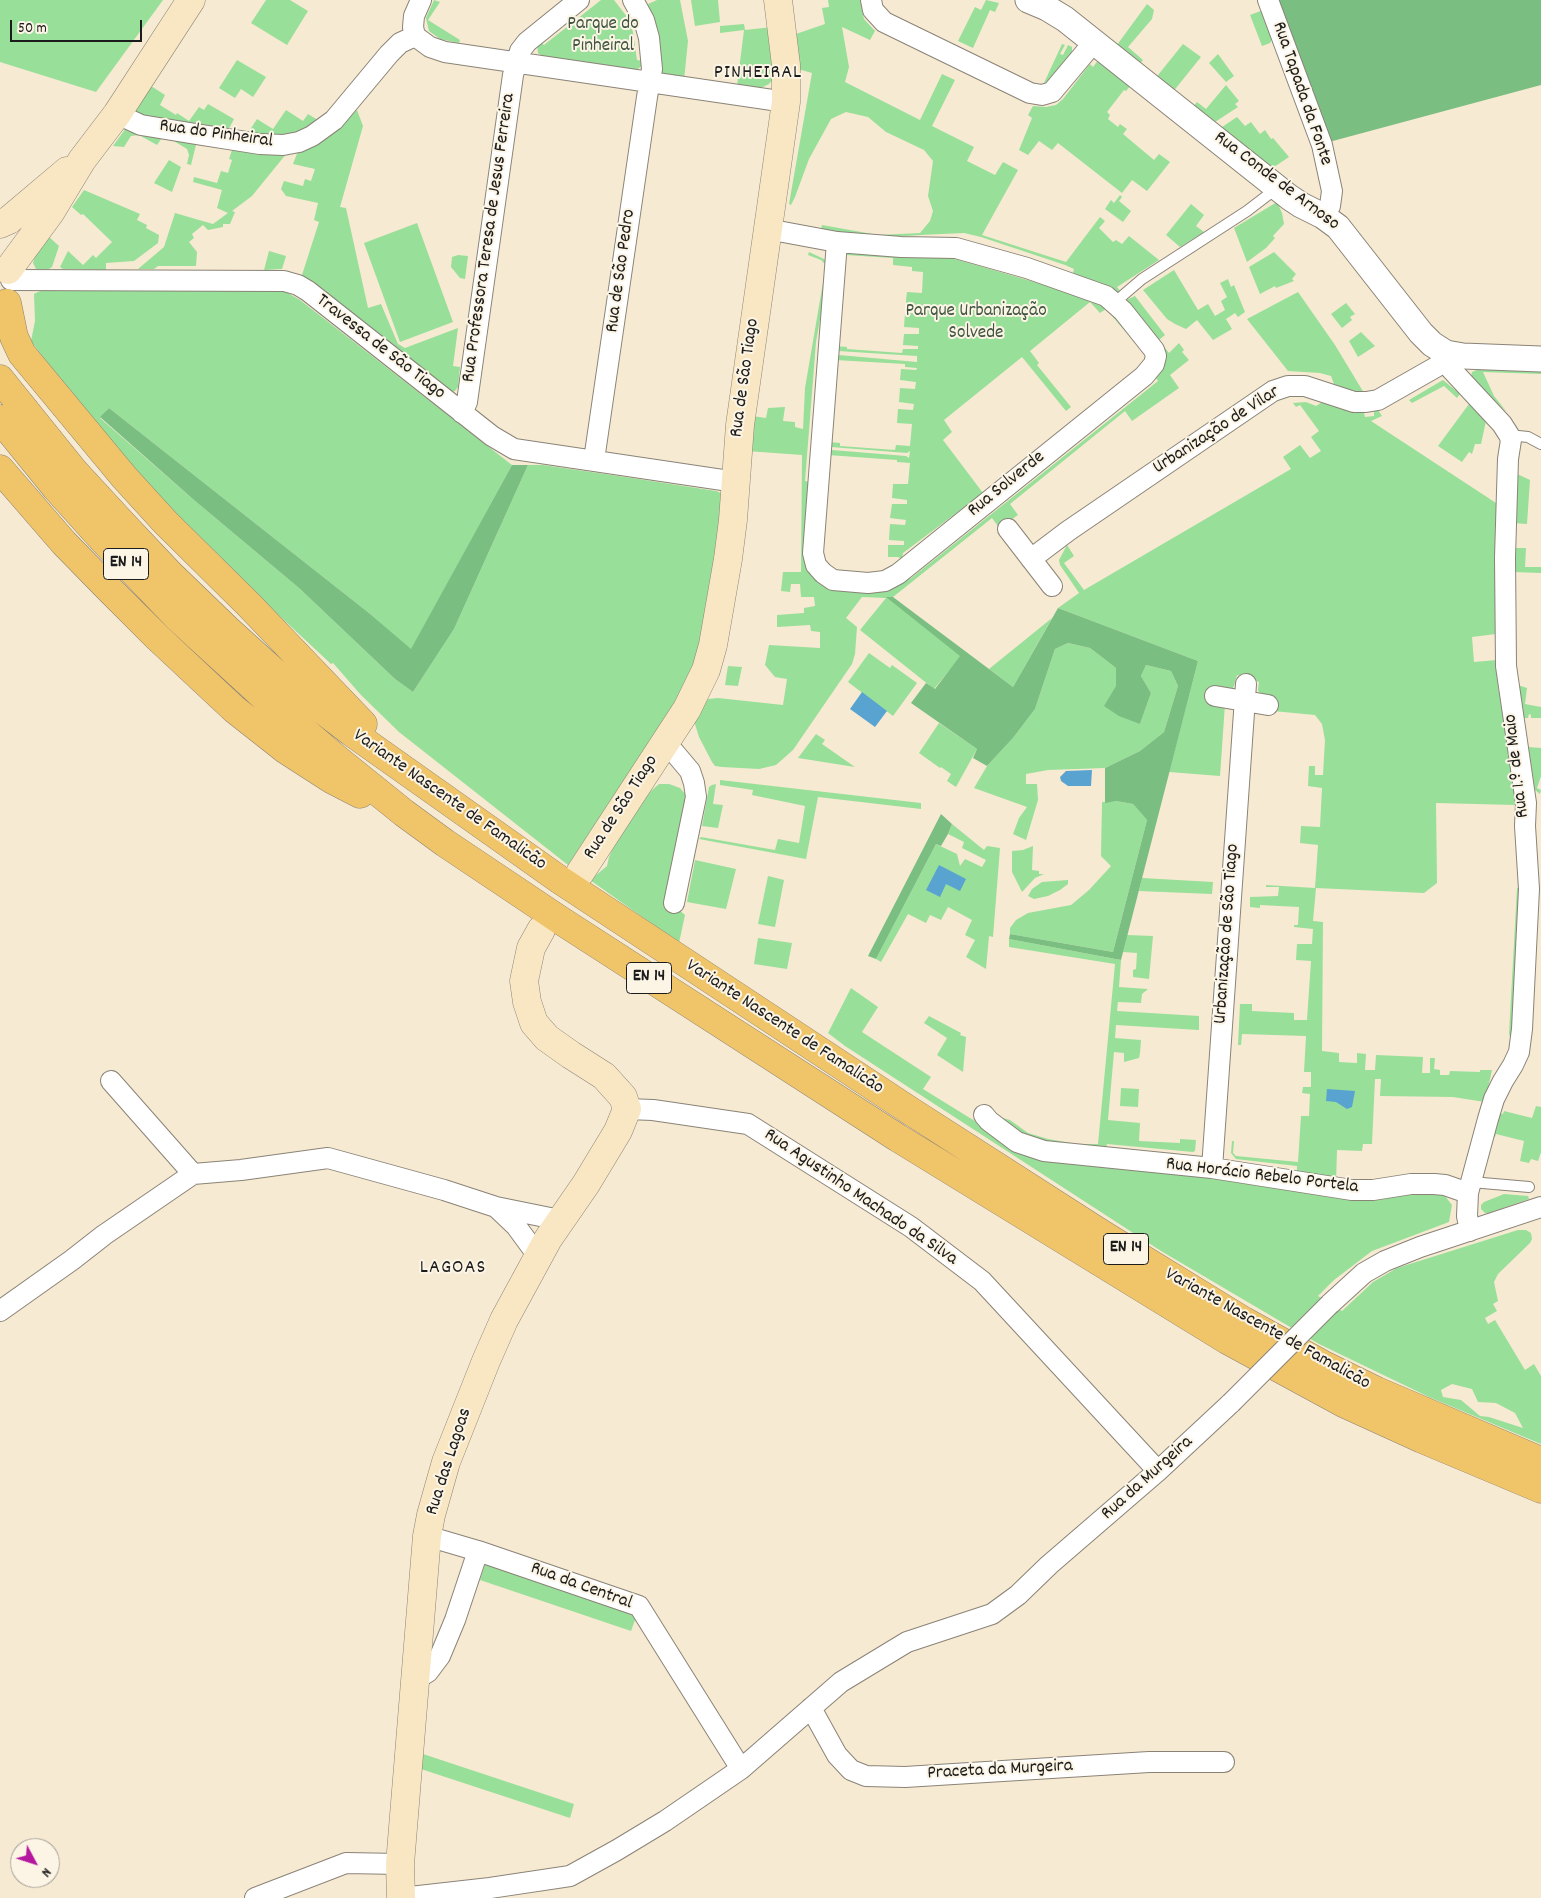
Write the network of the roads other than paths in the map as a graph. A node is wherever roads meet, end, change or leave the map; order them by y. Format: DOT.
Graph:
graph roads {
  1 [pos="191,0"];
  2 [pos="421,0"];
  3 [pos="579,0"];
  4 [pos="633,0"];
  5 [pos="778,0"];
  6 [pos="871,0"];
  7 [pos="1028,0"];
  8 [pos="1268,0"];
  9 [pos="415,36"];
  10 [pos="1094,42"];
  11 [pos="517,62"];
  12 [pos="650,82"];
  13 [pos="786,102"];
  14 [pos="117,114"];
  15 [pos="82,160"];
  16 [pos="1278,188"];
  17 [pos="1323,216"];
  18 [pos="0,224"];
  19 [pos="767,229"];
  20 [pos="837,242"];
  21 [pos="5,285"];
  22 [pos="1114,302"];
  23 [pos="1446,356"];
  24 [pos="1541,359"];
  25 [pos="0,379"];
  26 [pos="462,413"];
  27 [pos="0,419"];
  28 [pos="1510,435"];
  29 [pos="1541,444"];
  30 [pos="594,460"];
  31 [pos="0,469"];
  32 [pos="736,482"];
  33 [pos="1008,529"];
  34 [pos="1031,559"];
  35 [pos="1052,586"];
  36 [pos="1245,692"];
  37 [pos="1215,696"];
  38 [pos="1268,705"];
  39 [pos="664,744"];
  40 [pos="410,774"];
  41 [pos="1534,804"];
  42 [pos="404,813"];
  43 [pos="580,873"];
  44 [pos="674,902"];
  45 [pos="541,930"];
  46 [pos="111,1081"];
  47 [pos="625,1103"];
  48 [pos="984,1115"];
  49 [pos="1212,1168"];
  50 [pos="193,1174"];
  51 [pos="1470,1188"];
  52 [pos="1529,1188"];
  53 [pos="496,1207"];
  54 [pos="1541,1207"];
  55 [pos="560,1220"];
  56 [pos="1470,1231"];
  57 [pos="538,1256"];
  58 [pos="0,1312"];
  59 [pos="1541,1461"];
  60 [pos="1158,1471"];
  61 [pos="1541,1488"];
  62 [pos="427,1536"];
  63 [pos="478,1551"];
  64 [pos="415,1680"];
  65 [pos="811,1708"];
  66 [pos="1224,1762"];
  67 [pos="741,1768"];
  68 [pos="400,1864"];
  69 [pos="255,1898"];
  70 [pos="401,1898"];
  1 -- 14 [label="main road"];
  2 -- 9 [label="street"];
  3 -- 11 [label="street, Rua Professora Teresa de Jesus Ferreira"];
  4 -- 12 [label="street, Rua de São Pedro"];
  5 -- 13 [label="main road, Rua de São Tiago"];
  6 -- 10 [label="street"];
  7 -- 10 [label="street, Rua Conde de Arnoso"];
  8 -- 17 [label="street, Rua Tapada da Fonte"];
  9 -- 11 [label="street"];
  9 -- 14 [label="street, Rua do Pinheiral"];
  10 -- 16 [label="street, Rua Conde de Arnoso"];
  11 -- 12 [label="street"];
  11 -- 26 [label="street, Rua Professora Teresa de Jesus Ferreira"];
  12 -- 13 [label="street"];
  12 -- 30 [label="street, Rua de São Pedro"];
  13 -- 19 [label="main road, Rua de São Tiago"];
  14 -- 15 [label="main road"];
  15 -- 18 [label="main road"];
  15 -- 21 [label="main road"];
  16 -- 17 [label="street, Rua Conde de Arnoso"];
  16 -- 22 [label="lane"];
  17 -- 23 [label="street, Rua Conde de Arnoso"];
  19 -- 20 [label="street, Rua Solverde"];
  19 -- 32 [label="main road, Rua de São Tiago"];
  20 -- 22 [label="street, Rua Solverde"];
  20 -- 22 [label="street, Rua Solverde"];
  21 -- 26 [label="street, Travessa de São Tiago"];
  21 -- 40 [label="highway"];
  23 -- 24 [label="street, Rua Conde de Arnoso"];
  23 -- 28 [label="street"];
  23 -- 34 [label="street, Urbanização de Vilar"];
  25 -- 40 [label="highway, Variante Nascente de Famalicão / EN 14"];
  26 -- 30 [label="street, Travessa de São Tiago"];
  27 -- 42 [label="highway, Variante Nascente de Famalicão / EN 14"];
  28 -- 29 [label="lane"];
  28 -- 41 [label="street, Rua 1.º de Maio"];
  30 -- 32 [label="street, Travessa de São Tiago"];
  31 -- 42 [label="highway"];
  32 -- 39 [label="main road, Rua de São Tiago"];
  33 -- 34 [label="street"];
  34 -- 35 [label="street"];
  36 -- 37 [label="street"];
  36 -- 38 [label="street"];
  36 -- 49 [label="street, Urbanização de São Tiago"];
  39 -- 43 [label="main road, Rua de São Tiago"];
  39 -- 44 [label="street, Rua de São Tiago"];
  40 -- 59 [label="highway, Variante Nascente de Famalicão / EN 14"];
  41 -- 51 [label="street, Rua 1.º de Maio"];
  42 -- 61 [label="highway, Variante Nascente de Famalicão / EN 14"];
  45 -- 47 [label="main road"];
  46 -- 50 [label="street"];
  47 -- 55 [label="main road, Rua das Lagoas"];
  47 -- 60 [label="street, Rua Agustinho Machado da Silva"];
  48 -- 49 [label="street, Rua Horácio Rebelo Portela"];
  49 -- 51 [label="street, Rua Horácio Rebelo Portela"];
  50 -- 53 [label="street"];
  50 -- 58 [label="street"];
  51 -- 52 [label="lane, Rua Horácio Rebelo Portela"];
  51 -- 56 [label="street"];
  53 -- 55 [label="street"];
  53 -- 57 [label="street"];
  54 -- 56 [label="street"];
  55 -- 57 [label="main road, Rua das Lagoas"];
  56 -- 60 [label="street, Rua da Murgeira, bridge"];
  57 -- 62 [label="main road, Rua das Lagoas"];
  60 -- 65 [label="street, Rua da Murgeira"];
  62 -- 63 [label="street, Rua da Central"];
  62 -- 64 [label="main road, Rua das Lagoas"];
  63 -- 64 [label="street"];
  63 -- 67 [label="street, Rua da Central"];
  64 -- 68 [label="main road, Rua das Lagoas"];
  65 -- 66 [label="street, Praceta da Murgeira"];
  65 -- 67 [label="street, Rua da Murgeira"];
  67 -- 70 [label="street, Rua da Murgeira"];
  68 -- 69 [label="street"];
  68 -- 70 [label="main road, Rua das Lagoas"];
}
